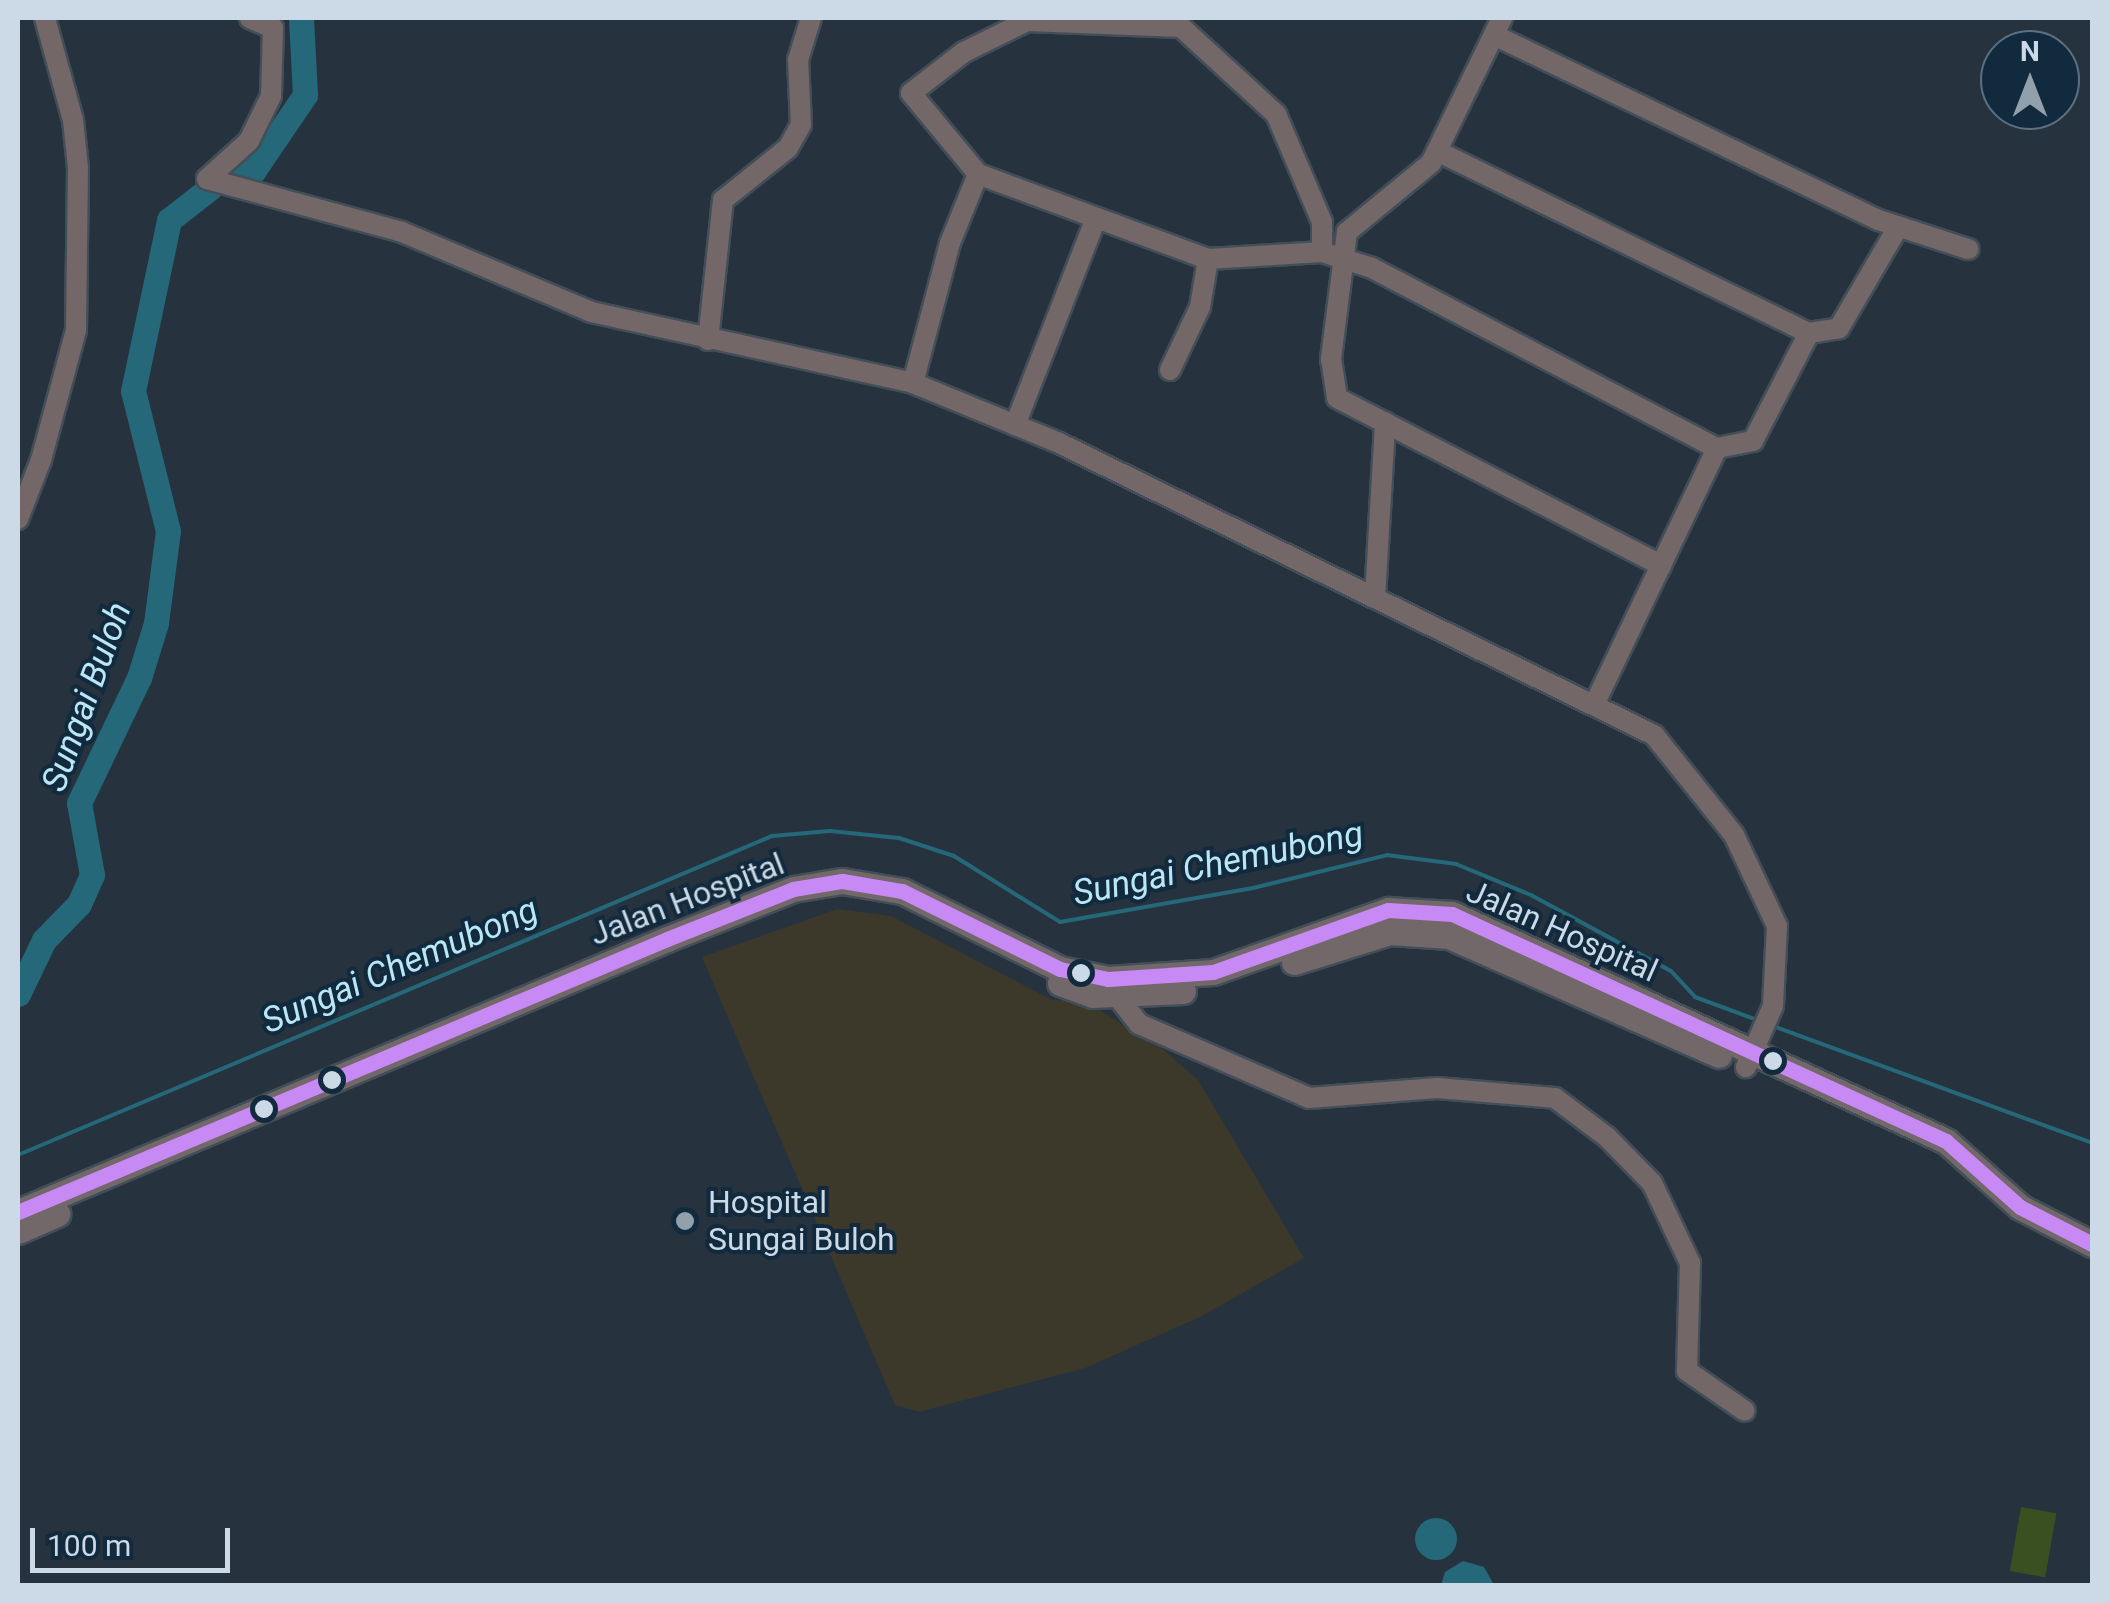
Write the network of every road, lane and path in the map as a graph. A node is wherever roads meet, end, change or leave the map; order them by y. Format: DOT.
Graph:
graph roads {
  1 [pos="45,18"];
  2 [pos="250,18"];
  3 [pos="811,18"];
  4 [pos="1498,26"];
  5 [pos="1437,151"];
  6 [pos="978,174"];
  7 [pos="1096,218"];
  8 [pos="1898,227"];
  9 [pos="1968,249"];
  10 [pos="1332,255"];
  11 [pos="1208,260"];
  12 [pos="1810,333"];
  13 [pos="708,340"];
  14 [pos="1170,370"];
  15 [pos="914,384"];
  16 [pos="1385,422"];
  17 [pos="1015,425"];
  18 [pos="1717,448"];
  19 [pos="18,518"];
  20 [pos="1661,566"];
  21 [pos="1375,598"];
  22 [pos="1594,706"];
  23 [pos="1110,987"];
  24 [pos="1752,1053"];
  25 [pos="18,1212"];
  26 [pos="2017,1214"];
  27 [pos="18,1231"];
  28 [pos="2092,1244"];
  29 [pos="2092,1261"];
  30 [pos="1745,1410"];
  1 -- 19 [label="street"];
  2 -- 13 [label="street"];
  3 -- 13 [label="street"];
  4 -- 5 [label="street"];
  4 -- 8 [label="street"];
  5 -- 10 [label="street"];
  5 -- 12 [label="street"];
  6 -- 7 [label="street"];
  6 -- 10 [label="street"];
  6 -- 15 [label="street"];
  7 -- 11 [label="street"];
  7 -- 17 [label="street"];
  8 -- 9 [label="street"];
  8 -- 12 [label="street"];
  10 -- 11 [label="street"];
  10 -- 16 [label="street"];
  10 -- 18 [label="street"];
  11 -- 14 [label="street"];
  12 -- 18 [label="street"];
  13 -- 15 [label="street"];
  15 -- 17 [label="street"];
  16 -- 20 [label="street"];
  16 -- 21 [label="street"];
  17 -- 21 [label="street"];
  18 -- 20 [label="street"];
  20 -- 22 [label="street"];
  21 -- 22 [label="street"];
  22 -- 24 [label="street"];
  23 -- 24 [label="main road, Jalan Hospital"];
  23 -- 25 [label="main road, Jalan Hospital"];
  23 -- 27 [label="main road, Jalan Hospital"];
  23 -- 30 [label="street"];
  24 -- 26 [label="main road, Jalan Hospital"];
  26 -- 28 [label="main road, Jalan Hospital"];
  26 -- 29 [label="main road, Jalan Hospital"];
}
